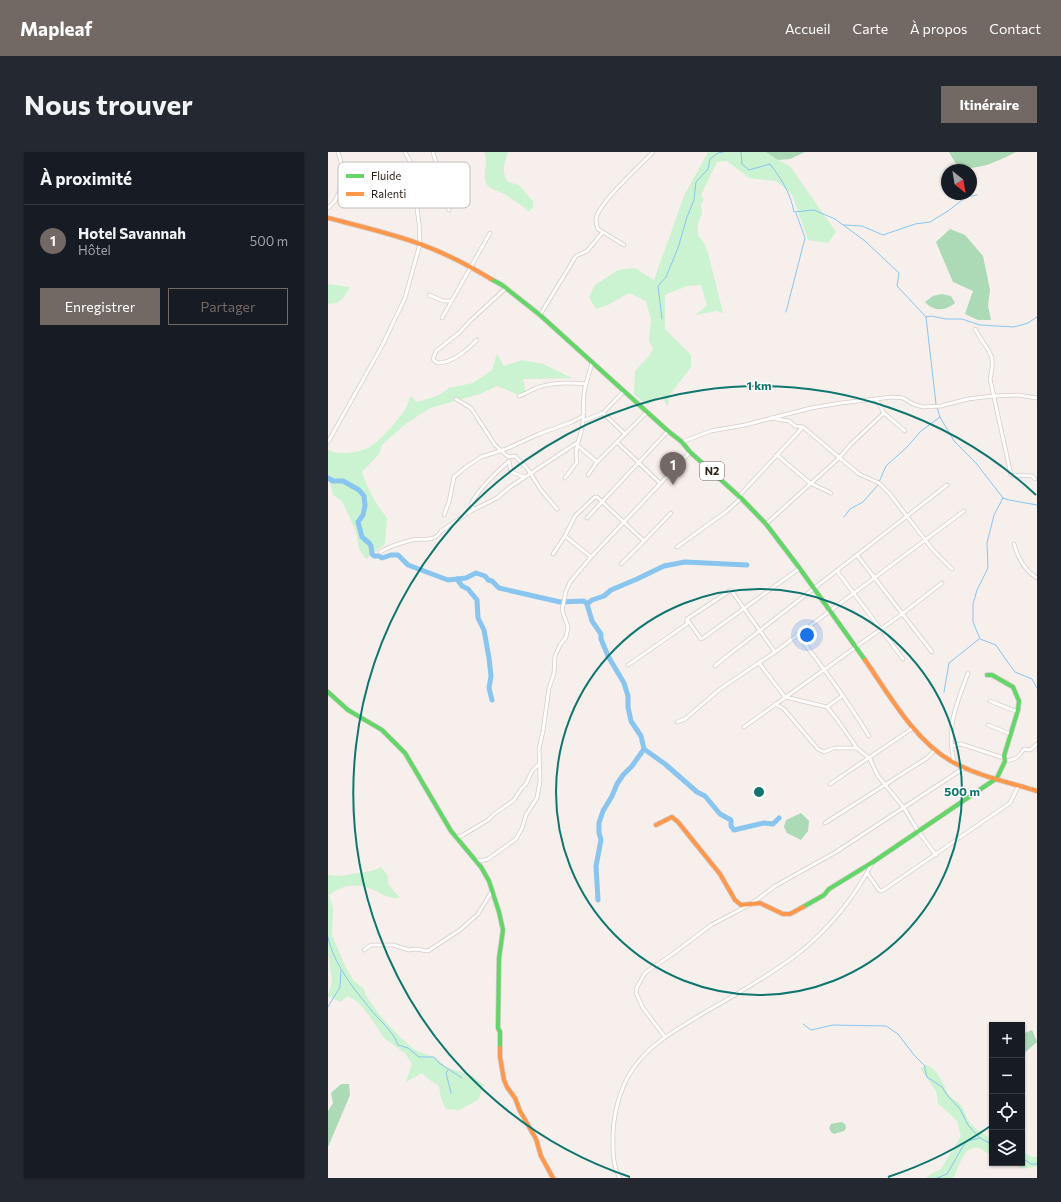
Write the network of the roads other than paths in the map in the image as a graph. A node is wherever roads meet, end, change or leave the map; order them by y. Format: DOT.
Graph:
graph roads {
  1 [pos="338,152"];
  2 [pos="405,152"];
  3 [pos="433,152"];
  4 [pos="653,152"];
  5 [pos="341,162"];
  6 [pos="410,162"];
  7 [pos="436,162"];
  8 [pos="338,195"];
  9 [pos="328,208"];
  10 [pos="417,208"];
  11 [pos="328,218"];
  12 [pos="603,232"];
  13 [pos="490,233"];
  14 [pos="420,244"];
  15 [pos="624,245"];
  16 [pos="471,267"];
  17 [pos="506,288"];
  18 [pos="429,295"];
  19 [pos="452,301"];
  20 [pos="540,314"];
  21 [pos="442,318"];
  22 [pos="975,329"];
  23 [pos="477,340"];
  24 [pos="592,363"];
  25 [pos="586,384"];
  26 [pos="624,391"];
  27 [pos="519,396"];
  28 [pos="993,396"];
  29 [pos="1037,398"];
  30 [pos="456,399"];
  31 [pos="876,399"];
  32 [pos="647,412"];
  33 [pos="603,413"];
  34 [pos="884,413"];
  35 [pos="583,416"];
  36 [pos="769,418"];
  37 [pos="584,421"];
  38 [pos="803,427"];
  39 [pos="668,431"];
  40 [pos="906,431"];
  41 [pos="625,434"];
  42 [pos="328,442"];
  43 [pos="618,442"];
  44 [pos="682,442"];
  45 [pos="578,444"];
  46 [pos="501,450"];
  47 [pos="690,452"];
  48 [pos="777,455"];
  49 [pos="509,457"];
  50 [pos="839,458"];
  51 [pos="508,462"];
  52 [pos="596,462"];
  53 [pos="639,463"];
  54 [pos="531,474"];
  55 [pos="588,475"];
  56 [pos="525,477"];
  57 [pos="565,478"];
  58 [pos="1035,479"];
  59 [pos="660,483"];
  60 [pos="810,483"];
  61 [pos="947,486"];
  62 [pos="831,493"];
  63 [pos="740,497"];
  64 [pos="603,502"];
  65 [pos="474,509"];
  66 [pos="557,509"];
  67 [pos="964,511"];
  68 [pos="671,513"];
  69 [pos="444,515"];
  70 [pos="907,517"];
  71 [pos="587,518"];
  72 [pos="625,522"];
  73 [pos="766,524"];
  74 [pos="565,536"];
  75 [pos="925,540"];
  76 [pos="644,541"];
  77 [pos="1014,544"];
  78 [pos="677,547"];
  79 [pos="380,552"];
  80 [pos="553,554"];
  81 [pos="858,555"];
  82 [pos="591,557"];
  83 [pos="621,564"];
  84 [pos="800,568"];
  85 [pos="952,569"];
  86 [pos="838,570"];
  87 [pos="875,578"];
  88 [pos="1037,578"];
  89 [pos="942,583"];
  90 [pos="815,589"];
  91 [pos="854,593"];
  92 [pos="745,609"];
  93 [pos="830,611"];
  94 [pos="902,614"];
  95 [pos="687,619"];
  96 [pos="880,628"];
  97 [pos="759,631"];
  98 [pos="797,634"];
  99 [pos="856,646"];
  100 [pos="775,652"];
  101 [pos="932,652"];
  102 [pos="903,659"];
  103 [pos="759,663"];
  104 [pos="628,665"];
  105 [pos="716,666"];
  106 [pos="824,670"];
  107 [pos="968,673"];
  108 [pos="987,674"];
  109 [pos="328,692"];
  110 [pos="842,696"];
  111 [pos="785,697"];
  112 [pos="990,701"];
  113 [pos="775,704"];
  114 [pos="827,707"];
  115 [pos="1018,712"];
  116 [pos="677,722"];
  117 [pos="988,725"];
  118 [pos="744,727"];
  119 [pos="913,728"];
  120 [pos="1011,734"];
  121 [pos="869,736"];
  122 [pos="1037,744"];
  123 [pos="952,746"];
  124 [pos="857,748"];
  125 [pos="935,750"];
  126 [pos="870,759"];
  127 [pos="1004,760"];
  128 [pos="955,763"];
  129 [pos="539,764"];
  130 [pos="964,768"];
  131 [pos="997,778"];
  132 [pos="830,784"];
  133 [pos="884,784"];
  134 [pos="1019,785"];
  135 [pos="1037,791"];
  136 [pos="904,808"];
  137 [pos="825,822"];
  138 [pos="656,825"];
  139 [pos="918,831"];
  140 [pos="456,836"];
  141 [pos="936,855"];
  142 [pos="475,860"];
  143 [pos="873,862"];
  144 [pos="867,873"];
  145 [pos="492,891"];
  146 [pos="751,904"];
  147 [pos="364,950"];
  148 [pos="664,1037"];
  149 [pos="553,1178"];
  150 [pos="620,1178"];
  1 -- 5 [label="street"];
  2 -- 6 [label="street"];
  3 -- 7 [label="street"];
  4 -- 12 [label="street"];
  8 -- 9 [label="street"];
  10 -- 14 [label="street"];
  11 -- 14 [label="main road, N2"];
  12 -- 15 [label="street"];
  12 -- 20 [label="street"];
  13 -- 16 [label="street"];
  14 -- 16 [label="main road, N2"];
  14 -- 42 [label="street"];
  16 -- 17 [label="main road, N2"];
  16 -- 19 [label="street"];
  17 -- 20 [label="main road, N2"];
  17 -- 23 [label="street"];
  18 -- 19 [label="street"];
  19 -- 21 [label="street"];
  20 -- 24 [label="main road, N2"];
  22 -- 28 [label="street"];
  24 -- 25 [label="street"];
  24 -- 26 [label="main road, N2"];
  25 -- 27 [label="street"];
  25 -- 35 [label="street"];
  26 -- 32 [label="main road, N2"];
  26 -- 33 [label="street"];
  28 -- 29 [label="street"];
  28 -- 31 [label="street"];
  28 -- 58 [label="street"];
  30 -- 46 [label="street"];
  31 -- 34 [label="street"];
  31 -- 36 [label="street"];
  32 -- 39 [label="main road, N2"];
  32 -- 41 [label="street"];
  33 -- 37 [label="street"];
  33 -- 41 [label="street"];
  34 -- 40 [label="street"];
  34 -- 50 [label="street"];
  35 -- 37 [label="street"];
  35 -- 46 [label="street"];
  36 -- 38 [label="street"];
  36 -- 44 [label="street"];
  37 -- 45 [label="street"];
  38 -- 48 [label="street"];
  38 -- 50 [label="street"];
  39 -- 44 [label="main road, N2"];
  39 -- 53 [label="street"];
  41 -- 43 [label="street"];
  43 -- 52 [label="street"];
  43 -- 53 [label="street"];
  44 -- 47 [label="main road, N2"];
  45 -- 52 [label="street"];
  45 -- 54 [label="street"];
  45 -- 57 [label="street"];
  46 -- 49 [label="street"];
  46 -- 69 [label="street"];
  47 -- 59 [label="street"];
  47 -- 63 [label="main road, N2"];
  48 -- 60 [label="street"];
  48 -- 63 [label="street"];
  49 -- 51 [label="street"];
  49 -- 54 [label="street"];
  50 -- 60 [label="street"];
  50 -- 70 [label="street"];
  51 -- 56 [label="street"];
  51 -- 65 [label="street"];
  52 -- 55 [label="street"];
  53 -- 59 [label="street"];
  53 -- 64 [label="street"];
  54 -- 56 [label="street"];
  54 -- 66 [label="street"];
  56 -- 65 [label="street"];
  59 -- 72 [label="street"];
  60 -- 62 [label="street"];
  60 -- 73 [label="street"];
  61 -- 70 [label="street"];
  63 -- 73 [label="main road, N2"];
  63 -- 78 [label="street"];
  64 -- 71 [label="street"];
  64 -- 72 [label="street"];
  64 -- 74 [label="street"];
  65 -- 79 [label="street"];
  67 -- 75 [label="street"];
  68 -- 76 [label="street"];
  70 -- 75 [label="street"];
  70 -- 81 [label="street"];
  72 -- 76 [label="street"];
  72 -- 82 [label="street"];
  73 -- 84 [label="main road, N2"];
  74 -- 80 [label="street"];
  74 -- 82 [label="street"];
  75 -- 85 [label="street"];
  75 -- 87 [label="street"];
  76 -- 83 [label="street"];
  77 -- 88 [label="street"];
  81 -- 86 [label="street"];
  81 -- 87 [label="street"];
  82 -- 129 [label="street"];
  84 -- 90 [label="main road, N2"];
  84 -- 92 [label="street"];
  86 -- 90 [label="street"];
  86 -- 91 [label="street"];
  87 -- 91 [label="street"];
  87 -- 94 [label="street"];
  89 -- 94 [label="street"];
  90 -- 93 [label="main road, N2"];
  90 -- 97 [label="street"];
  91 -- 93 [label="street"];
  91 -- 96 [label="street"];
  92 -- 95 [label="street"];
  92 -- 95 [label="street"];
  92 -- 97 [label="street"];
  93 -- 98 [label="street"];
  93 -- 99 [label="main road, N2"];
  94 -- 96 [label="street"];
  94 -- 101 [label="street"];
  95 -- 104 [label="street"];
  96 -- 99 [label="street"];
  96 -- 102 [label="street"];
  97 -- 100 [label="street"];
  97 -- 105 [label="street"];
  98 -- 100 [label="street"];
  98 -- 106 [label="street"];
  99 -- 106 [label="street"];
  99 -- 119 [label="main road, N2"];
  100 -- 103 [label="street"];
  103 -- 111 [label="street"];
  103 -- 116 [label="street"];
  106 -- 110 [label="street"];
  106 -- 111 [label="street"];
  107 -- 123 [label="street"];
  108 -- 115 [label="main road"];
  109 -- 140 [label="main road"];
  110 -- 114 [label="street"];
  110 -- 121 [label="street"];
  111 -- 113 [label="street"];
  111 -- 114 [label="street"];
  112 -- 115 [label="street"];
  113 -- 118 [label="street"];
  113 -- 124 [label="street"];
  114 -- 124 [label="street"];
  115 -- 120 [label="main road"];
  117 -- 120 [label="street"];
  119 -- 125 [label="main road, N2"];
  119 -- 126 [label="street"];
  120 -- 127 [label="main road"];
  122 -- 127 [label="street"];
  123 -- 127 [label="street"];
  123 -- 128 [label="street"];
  124 -- 126 [label="street"];
  125 -- 128 [label="main road, N2"];
  125 -- 133 [label="street"];
  126 -- 132 [label="street"];
  126 -- 133 [label="street"];
  127 -- 131 [label="main road"];
  128 -- 130 [label="main road, N2"];
  129 -- 140 [label="street"];
  129 -- 142 [label="street"];
  130 -- 131 [label="main road, N2"];
  130 -- 136 [label="street"];
  131 -- 134 [label="main road, N2"];
  131 -- 139 [label="main road"];
  133 -- 136 [label="street"];
  133 -- 137 [label="street"];
  134 -- 135 [label="main road, N2"];
  134 -- 141 [label="street"];
  136 -- 139 [label="street"];
  136 -- 146 [label="street"];
  138 -- 146 [label="main road"];
  139 -- 141 [label="street"];
  139 -- 143 [label="main road"];
  140 -- 142 [label="main road"];
  141 -- 144 [label="street"];
  142 -- 145 [label="main road"];
  143 -- 144 [label="street"];
  143 -- 146 [label="main road"];
  144 -- 148 [label="street"];
  145 -- 147 [label="street"];
  145 -- 149 [label="main road"];
  146 -- 148 [label="street"];
  148 -- 150 [label="street"];
}
